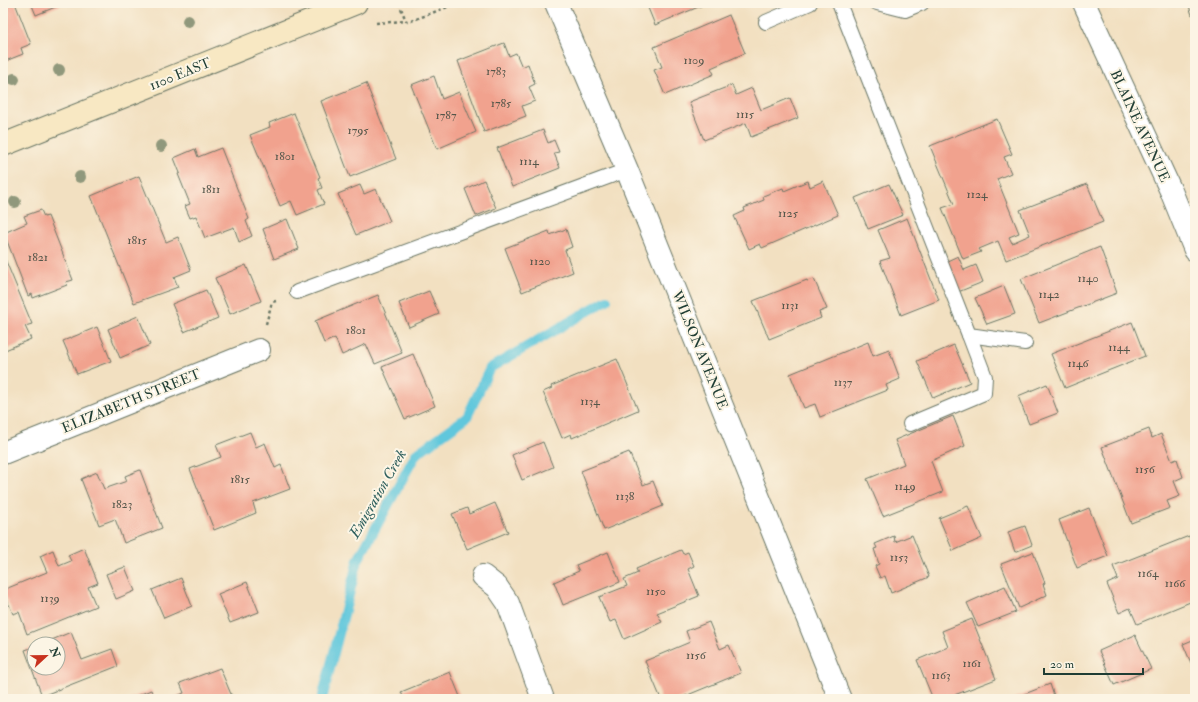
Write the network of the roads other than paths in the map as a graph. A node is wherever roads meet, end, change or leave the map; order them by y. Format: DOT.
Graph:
graph roads {
  1 [pos="356,3"];
  2 [pos="556,3"];
  3 [pos="810,3"];
  4 [pos="839,3"];
  5 [pos="877,3"];
  6 [pos="922,3"];
  7 [pos="1084,3"];
  8 [pos="766,22"];
  9 [pos="3,145"];
  10 [pos="627,170"];
  11 [pos="1195,250"];
  12 [pos="297,292"];
  13 [pos="969,335"];
  14 [pos="1025,343"];
  15 [pos="259,350"];
  16 [pos="910,424"];
  17 [pos="3,453"];
  18 [pos="483,576"];
  19 [pos="543,699"];
  20 [pos="840,699"];
  1 -- 9 [label="street, 1100 EAST"];
  2 -- 10 [label="street, WILSON AVENUE"];
  3 -- 8 [label="lane"];
  4 -- 13 [label="lane"];
  5 -- 6 [label="lane"];
  7 -- 11 [label="street, BLAINE AVENUE"];
  10 -- 12 [label="lane"];
  10 -- 20 [label="street, WILSON AVENUE"];
  13 -- 14 [label="lane"];
  13 -- 16 [label="lane"];
  15 -- 17 [label="street, ELIZABETH STREET"];
  18 -- 19 [label="street"];
}
